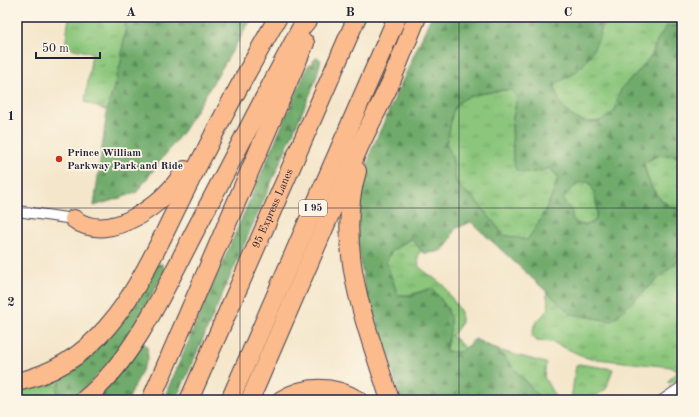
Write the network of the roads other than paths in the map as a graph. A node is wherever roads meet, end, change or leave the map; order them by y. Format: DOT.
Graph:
graph roads {
  1 [pos="278,17"];
  2 [pos="310,17"];
  3 [pos="316,17"];
  4 [pos="357,17"];
  5 [pos="397,17"];
  6 [pos="417,17"];
  7 [pos="386,91"];
  8 [pos="225,111"];
  9 [pos="17,211"];
  10 [pos="74,219"];
  11 [pos="17,382"];
  12 [pos="682,388"];
  13 [pos="84,400"];
  14 [pos="151,400"];
  15 [pos="189,400"];
  16 [pos="230,400"];
  17 [pos="250,400"];
  18 [pos="281,400"];
  19 [pos="358,400"];
  20 [pos="390,400"];
  21 [pos="663,400"];
  1 -- 8 [label="highway"];
  2 -- 13 [label="highway"];
  3 -- 14 [label="highway"];
  4 -- 15 [label="highway, 95 Express Lanes"];
  5 -- 16 [label="highway, I 95"];
  6 -- 7 [label="highway"];
  7 -- 17 [label="highway"];
  7 -- 20 [label="highway"];
  8 -- 10 [label="highway"];
  8 -- 11 [label="highway"];
  9 -- 10 [label="street"];
  12 -- 21 [label="street"];
  18 -- 19 [label="highway"];
}
